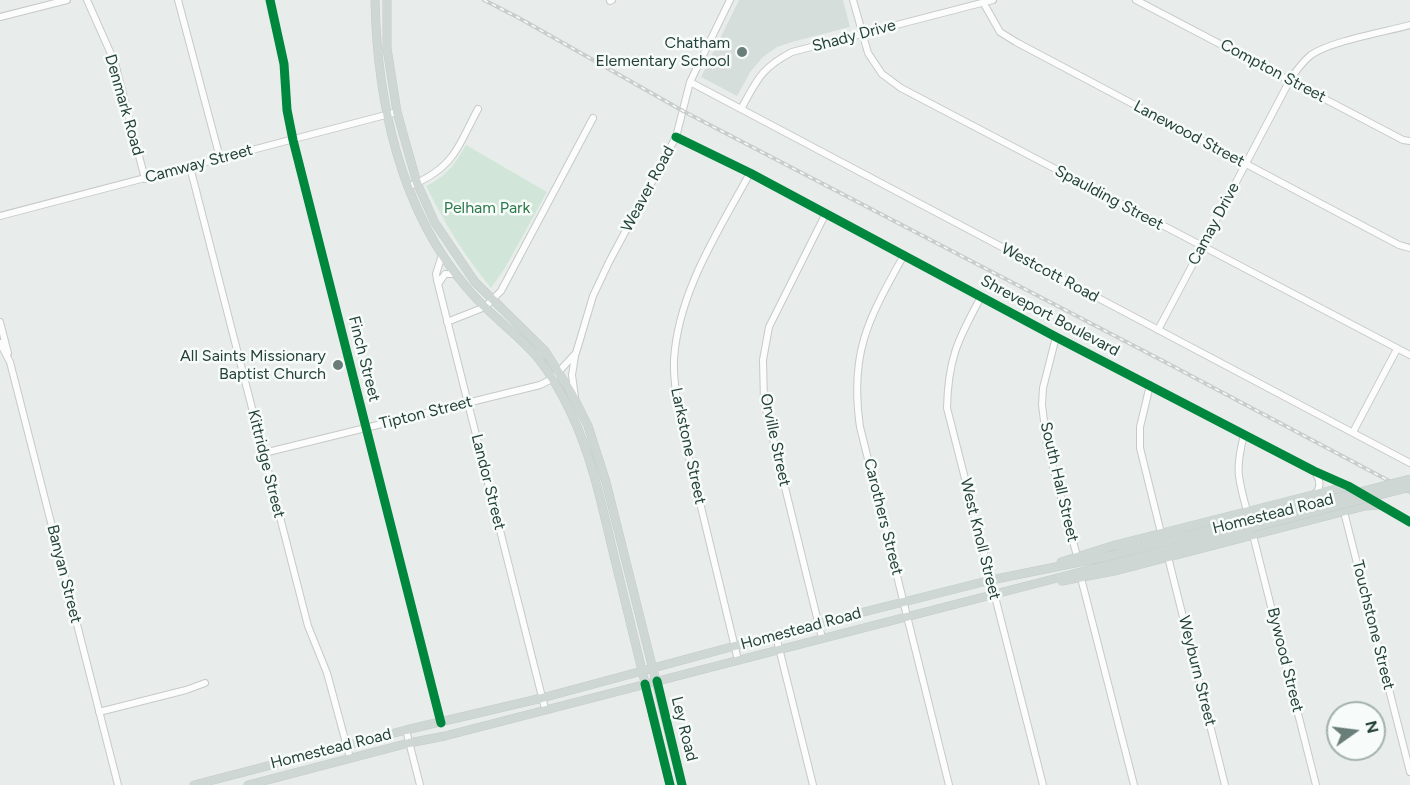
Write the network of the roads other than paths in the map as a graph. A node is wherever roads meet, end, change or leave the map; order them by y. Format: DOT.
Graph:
graph roads {
  1 [pos="67,0"];
  2 [pos="87,0"];
  3 [pos="178,0"];
  4 [pos="270,0"];
  5 [pos="375,0"];
  6 [pos="387,0"];
  7 [pos="730,0"];
  8 [pos="853,0"];
  9 [pos="993,0"];
  10 [pos="1136,0"];
  11 [pos="983,2"];
  12 [pos="0,16"];
  13 [pos="1410,25"];
  14 [pos="861,34"];
  15 [pos="1290,80"];
  16 [pos="690,82"];
  17 [pos="478,109"];
  18 [pos="741,109"];
  19 [pos="397,112"];
  20 [pos="387,115"];
  21 [pos="593,118"];
  22 [pos="676,137"];
  23 [pos="293,140"];
  24 [pos="1410,141"];
  25 [pos="220,158"];
  26 [pos="1245,164"];
  27 [pos="190,167"];
  28 [pos="750,173"];
  29 [pos="145,179"];
  30 [pos="417,183"];
  31 [pos="408,187"];
  32 [pos="825,214"];
  33 [pos="0,216"];
  34 [pos="1201,247"];
  35 [pos="1410,248"];
  36 [pos="442,255"];
  37 [pos="904,255"];
  38 [pos="456,274"];
  39 [pos="438,284"];
  40 [pos="981,297"];
  41 [pos="494,300"];
  42 [pos="485,307"];
  43 [pos="0,322"];
  44 [pos="447,322"];
  45 [pos="1158,330"];
  46 [pos="1056,337"];
  47 [pos="0,343"];
  48 [pos="1397,349"];
  49 [pos="576,353"];
  50 [pos="1410,354"];
  51 [pos="10,362"];
  52 [pos="559,373"];
  53 [pos="552,379"];
  54 [pos="1150,385"];
  55 [pos="576,400"];
  56 [pos="468,402"];
  57 [pos="366,427"];
  58 [pos="1353,432"];
  59 [pos="1244,435"];
  60 [pos="264,453"];
  61 [pos="1410,463"];
  62 [pos="1314,471"];
  63 [pos="1410,479"];
  64 [pos="1348,486"];
  65 [pos="1410,487"];
  66 [pos="1315,494"];
  67 [pos="1366,502"];
  68 [pos="1380,506"];
  69 [pos="613,508"];
  70 [pos="602,510"];
  71 [pos="1247,511"];
  72 [pos="1344,512"];
  73 [pos="1410,522"];
  74 [pos="1251,528"];
  75 [pos="1161,533"];
  76 [pos="1077,556"];
  77 [pos="1168,557"];
  78 [pos="1035,572"];
  79 [pos="1081,578"];
  80 [pos="991,580"];
  81 [pos="1037,584"];
  82 [pos="994,595"];
  83 [pos="905,602"];
  84 [pos="908,617"];
  85 [pos="820,623"];
  86 [pos="776,636"];
  87 [pos="822,638"];
  88 [pos="735,647"];
  89 [pos="779,649"];
  90 [pos="738,660"];
  91 [pos="654,669"];
  92 [pos="643,672"];
  93 [pos="657,681"];
  94 [pos="206,683"];
  95 [pos="645,684"];
  96 [pos="542,698"];
  97 [pos="545,709"];
  98 [pos="99,711"];
  99 [pos="441,723"];
  100 [pos="406,730"];
  101 [pos="409,743"];
  102 [pos="347,745"];
  103 [pos="350,758"];
  104 [pos="292,759"];
  105 [pos="296,772"];
  106 [pos="1410,772"];
  107 [pos="218,782"];
  108 [pos="118,785"];
  109 [pos="194,785"];
  110 [pos="248,785"];
  111 [pos="420,785"];
  112 [pos="670,785"];
  113 [pos="682,785"];
  114 [pos="813,785"];
  115 [pos="949,785"];
  116 [pos="1042,785"];
  117 [pos="1134,785"];
  118 [pos="1225,785"];
  119 [pos="1316,785"];
  1 -- 12 [label="street"];
  2 -- 29 [label="street, Denmark Road"];
  3 -- 25 [label="street"];
  4 -- 23 [label="street, Finch Street"];
  5 -- 20 [label="main road"];
  6 -- 19 [label="main road"];
  7 -- 16 [label="street, Weaver Road"];
  8 -- 14 [label="street, Spaulding Street"];
  9 -- 11 [label="street, Shady Drive"];
  10 -- 15 [label="street, Compton Street"];
  11 -- 14 [label="street, Shady Drive"];
  11 -- 26 [label="street, Lanewood Street"];
  13 -- 15 [label="street, Camay Drive"];
  14 -- 18 [label="street, Shady Drive"];
  14 -- 34 [label="street, Spaulding Street"];
  15 -- 24 [label="street, Compton Street"];
  15 -- 26 [label="street, Camay Drive"];
  16 -- 18 [label="street, Westcott Road"];
  16 -- 22 [label="street, Weaver Road"];
  17 -- 30 [label="street"];
  18 -- 45 [label="street, Westcott Road"];
  19 -- 20 [label="street, Camway Street"];
  19 -- 30 [label="main road"];
  20 -- 23 [label="street, Camway Street"];
  20 -- 31 [label="main road"];
  21 -- 41 [label="street"];
  22 -- 28 [label="street, Shreveport Boulevard"];
  22 -- 49 [label="street, Weaver Road"];
  23 -- 25 [label="street, Camway Street"];
  23 -- 57 [label="street, Finch Street"];
  25 -- 27 [label="street, Camway Street"];
  26 -- 34 [label="street, Camay Drive"];
  26 -- 35 [label="street, Lanewood Street"];
  27 -- 29 [label="street, Camway Street"];
  27 -- 60 [label="street, Kittridge Street"];
  28 -- 32 [label="street, Shreveport Boulevard"];
  28 -- 88 [label="street, Larkstone Street"];
  29 -- 33 [label="street, Camway Street"];
  30 -- 31 [label="street"];
  30 -- 41 [label="main road"];
  31 -- 36 [label="main road"];
  32 -- 37 [label="street, Shreveport Boulevard"];
  32 -- 85 [label="street, Orville Street"];
  34 -- 45 [label="street, Camay Drive"];
  34 -- 48 [label="street, Spaulding Street"];
  36 -- 38 [label="main road"];
  36 -- 39 [label="street, Landor Street"];
  37 -- 40 [label="street, Shreveport Boulevard"];
  37 -- 83 [label="street, Carothers Street"];
  38 -- 39 [label="street"];
  38 -- 42 [label="main road"];
  39 -- 44 [label="street, Landor Street"];
  40 -- 46 [label="street, Shreveport Boulevard"];
  40 -- 80 [label="street, West Knoll Street"];
  41 -- 42 [label="street"];
  41 -- 52 [label="main road"];
  42 -- 44 [label="street"];
  42 -- 53 [label="main road"];
  43 -- 51 [label="street, Banyan Street"];
  44 -- 56 [label="street, Landor Street"];
  45 -- 58 [label="street, Westcott Road"];
  46 -- 54 [label="street, Shreveport Boulevard"];
  46 -- 76 [label="street, South Hall Street"];
  47 -- 51 [label="street, Banyan Street"];
  48 -- 50 [label="street, Spaulding Street"];
  48 -- 58 [label="street"];
  49 -- 52 [label="street, Weaver Road"];
  49 -- 55 [label="street"];
  51 -- 98 [label="street, Banyan Street"];
  52 -- 53 [label="street, Weaver Road"];
  52 -- 55 [label="main road"];
  53 -- 56 [label="street, Tipton Street"];
  53 -- 70 [label="main road"];
  54 -- 59 [label="street, Shreveport Boulevard"];
  54 -- 75 [label="street"];
  55 -- 69 [label="main road"];
  56 -- 57 [label="street, Tipton Street"];
  56 -- 96 [label="street, Landor Street"];
  57 -- 60 [label="street, Tipton Street"];
  57 -- 99 [label="street, Finch Street"];
  58 -- 61 [label="street, Westcott Road"];
  59 -- 62 [label="street, Shreveport Boulevard"];
  59 -- 71 [label="street"];
  60 -- 102 [label="street, Kittridge Street"];
  62 -- 64 [label="street, Shreveport Boulevard"];
  62 -- 66 [label="street"];
  63 -- 74 [label="main road, Homestead Road, bridge"];
  64 -- 66 [label="main road"];
  64 -- 67 [label="street, Shreveport Boulevard"];
  65 -- 74 [label="main road, Homestead Road, bridge"];
  66 -- 71 [label="main road"];
  67 -- 68 [label="main road"];
  67 -- 72 [label="main road"];
  68 -- 73 [label="street"];
  69 -- 70 [label="main road"];
  69 -- 91 [label="main road"];
  70 -- 92 [label="main road"];
  71 -- 75 [label="main road"];
  72 -- 74 [label="main road"];
  72 -- 106 [label="street, Touchstone Street"];
  74 -- 77 [label="main road"];
  74 -- 78 [label="main road, Homestead Road"];
  74 -- 81 [label="main road, Homestead Road"];
  74 -- 119 [label="street, Bywood Street"];
  75 -- 76 [label="main road"];
  76 -- 78 [label="main road"];
  77 -- 79 [label="main road"];
  77 -- 118 [label="street, Weyburn Street"];
  78 -- 80 [label="main road, Homestead Road"];
  79 -- 81 [label="main road"];
  79 -- 117 [label="street"];
  80 -- 82 [label="street, West Knoll Street"];
  80 -- 83 [label="main road, Homestead Road"];
  81 -- 82 [label="main road, Homestead Road"];
  82 -- 84 [label="main road, Homestead Road"];
  82 -- 116 [label="street, West Knoll Street"];
  83 -- 84 [label="street, Carothers Street"];
  83 -- 85 [label="main road, Homestead Road"];
  84 -- 87 [label="main road, Homestead Road"];
  84 -- 115 [label="street, Carothers Street"];
  85 -- 86 [label="main road, Homestead Road"];
  85 -- 87 [label="street, Orville Street"];
  86 -- 88 [label="main road, Homestead Road"];
  86 -- 89 [label="street"];
  87 -- 89 [label="main road, Homestead Road"];
  88 -- 90 [label="street, Larkstone Street"];
  88 -- 91 [label="main road, Homestead Road"];
  89 -- 90 [label="main road, Homestead Road"];
  89 -- 114 [label="street"];
  90 -- 93 [label="main road, Homestead Road"];
  91 -- 92 [label="main road, Homestead Road"];
  91 -- 93 [label="main road, Ley Road"];
  92 -- 95 [label="main road, Ley Road"];
  92 -- 96 [label="main road, Homestead Road"];
  93 -- 95 [label="main road, Homestead Road"];
  93 -- 113 [label="main road, Ley Road"];
  94 -- 98 [label="street"];
  95 -- 97 [label="main road, Homestead Road"];
  95 -- 112 [label="main road, Ley Road"];
  96 -- 97 [label="street, Landor Street"];
  96 -- 99 [label="main road, Homestead Road"];
  97 -- 101 [label="main road, Homestead Road"];
  98 -- 108 [label="street, Banyan Street"];
  99 -- 100 [label="main road, Homestead Road"];
  100 -- 101 [label="street"];
  100 -- 102 [label="main road, Homestead Road"];
  101 -- 103 [label="main road, Homestead Road"];
  101 -- 111 [label="street"];
  102 -- 103 [label="street, Kittridge Street"];
  102 -- 104 [label="main road, Homestead Road"];
  103 -- 105 [label="main road, Homestead Road"];
  104 -- 105 [label="main road"];
  104 -- 107 [label="main road, Homestead Road"];
  105 -- 110 [label="main road, Homestead Road"];
  107 -- 109 [label="main road, Homestead Road"];
}
